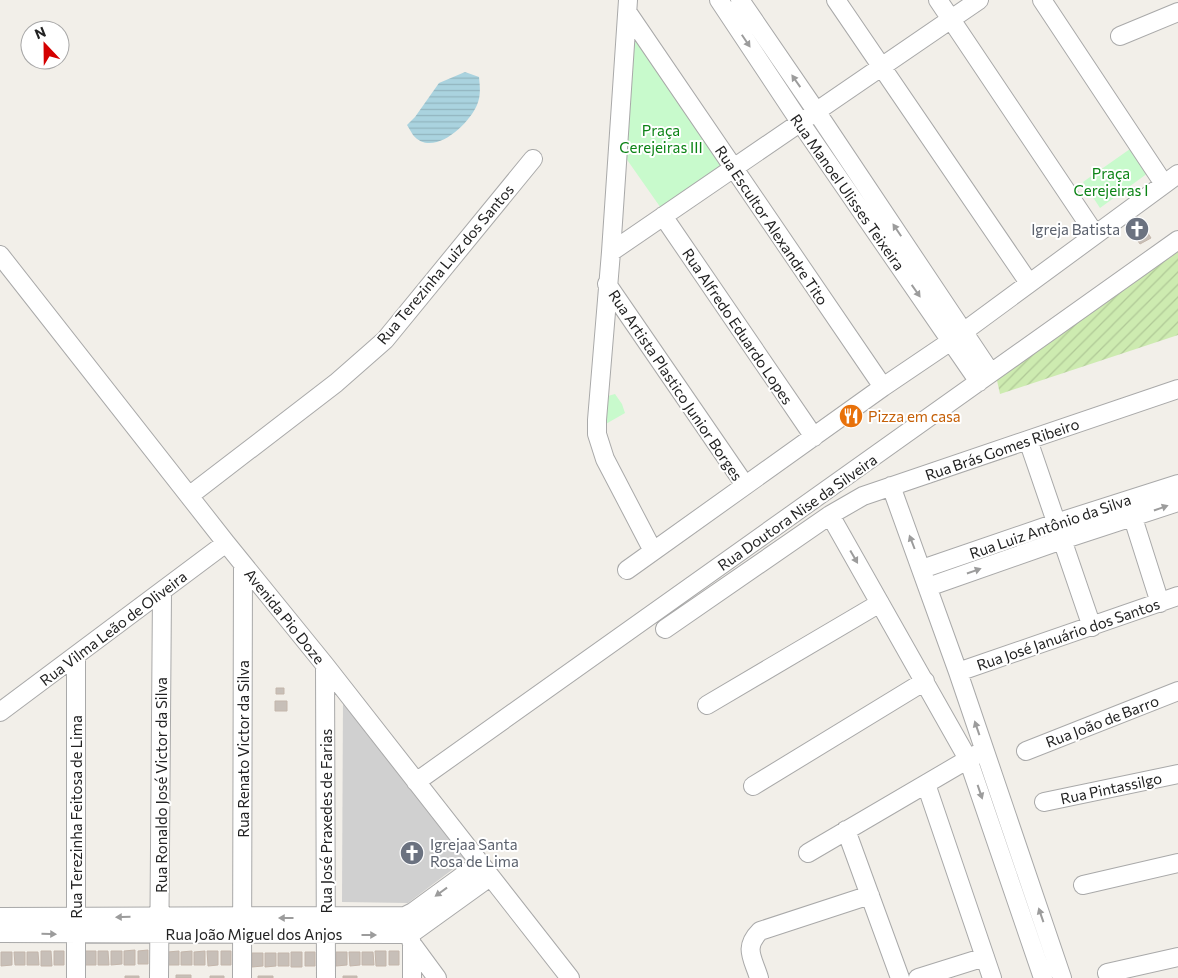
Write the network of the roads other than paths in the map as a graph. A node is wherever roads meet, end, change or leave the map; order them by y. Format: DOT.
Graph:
graph roads {
  1 [pos="719,0"];
  2 [pos="740,0"];
  3 [pos="836,0"];
  4 [pos="938,0"];
  5 [pos="979,0"];
  6 [pos="1042,0"];
  7 [pos="628,6"];
  8 [pos="1178,12"];
  9 [pos="951,19"];
  10 [pos="1120,36"];
  11 [pos="882,67"];
  12 [pos="816,111"];
  13 [pos="800,122"];
  14 [pos="532,159"];
  15 [pos="733,168"];
  16 [pos="1171,179"];
  17 [pos="663,216"];
  18 [pos="1095,234"];
  19 [pos="1178,240"];
  20 [pos="612,252"];
  21 [pos="0,255"];
  22 [pos="1029,283"];
  23 [pos="608,284"];
  24 [pos="957,336"];
  25 [pos="985,378"];
  26 [pos="883,388"];
  27 [pos="1178,389"];
  28 [pos="814,437"];
  29 [pos="1028,440"];
  30 [pos="1178,484"];
  31 [pos="745,485"];
  32 [pos="891,486"];
  33 [pos="189,496"];
  34 [pos="1178,502"];
  35 [pos="830,514"];
  36 [pos="1133,518"];
  37 [pos="1056,523"];
  38 [pos="1062,540"];
  39 [pos="226,543"];
  40 [pos="653,551"];
  41 [pos="243,564"];
  42 [pos="922,569"];
  43 [pos="627,570"];
  44 [pos="928,587"];
  45 [pos="162,592"];
  46 [pos="1178,596"];
  47 [pos="1160,602"];
  48 [pos="880,603"];
  49 [pos="1092,626"];
  50 [pos="665,629"];
  51 [pos="76,656"];
  52 [pos="325,665"];
  53 [pos="958,672"];
  54 [pos="925,681"];
  55 [pos="1178,691"];
  56 [pos="707,705"];
  57 [pos="0,712"];
  58 [pos="984,750"];
  59 [pos="1026,751"];
  60 [pos="968,759"];
  61 [pos="1178,774"];
  62 [pos="416,782"];
  63 [pos="926,784"];
  64 [pos="753,786"];
  65 [pos="1044,802"];
  66 [pos="846,830"];
  67 [pos="808,853"];
  68 [pos="1178,864"];
  69 [pos="485,870"];
  70 [pos="1083,885"];
  71 [pos="870,895"];
  72 [pos="160,916"];
  73 [pos="405,916"];
  74 [pos="0,917"];
  75 [pos="76,926"];
  76 [pos="242,926"];
  77 [pos="326,926"];
  78 [pos="0,933"];
  79 [pos="159,934"];
  80 [pos="411,939"];
  81 [pos="1053,950"];
  82 [pos="1036,956"];
  83 [pos="985,957"];
  84 [pos="1178,957"];
  85 [pos="1107,972"];
  86 [pos="76,978"];
  87 [pos="159,978"];
  88 [pos="242,978"];
  89 [pos="326,978"];
  90 [pos="412,978"];
  91 [pos="437,978"];
  92 [pos="570,978"];
  93 [pos="759,978"];
  94 [pos="900,978"];
  95 [pos="918,978"];
  96 [pos="992,978"];
  97 [pos="1043,978"];
  98 [pos="1062,978"];
  1 -- 13 [label="street, Rua Manoel Ulisses Teixeira, one-way"];
  12 -- 2 [label="street, Rua Manoel Ulisses Teixeira, one-way"];
  3 -- 11 [label="street"];
  4 -- 9 [label="street"];
  5 -- 9 [label="street"];
  6 -- 16 [label="street"];
  7 -- 15 [label="street, Rua Escultor Alexandre Tito"];
  7 -- 20 [label="street"];
  8 -- 10 [label="street"];
  9 -- 11 [label="street"];
  9 -- 18 [label="street"];
  11 -- 12 [label="street"];
  11 -- 22 [label="street"];
  12 -- 13 [label="street"];
  24 -- 12 [label="street, Rua Manoel Ulisses Teixeira, one-way"];
  13 -- 15 [label="street"];
  13 -- 24 [label="street, Rua Manoel Ulisses Teixeira, one-way"];
  14 -- 33 [label="street, Rua Terezinha Luiz dos Santos"];
  15 -- 17 [label="street"];
  15 -- 26 [label="street, Rua Escultor Alexandre Tito"];
  16 -- 18 [label="street"];
  17 -- 20 [label="street"];
  17 -- 28 [label="street, Rua Alfredo Eduardo Lopes"];
  18 -- 22 [label="street"];
  19 -- 25 [label="street, Rua Doutora Nise da Silveira"];
  20 -- 23 [label="street"];
  21 -- 33 [label="street, Avenida Pio Doze"];
  22 -- 24 [label="street"];
  23 -- 31 [label="street, Rua Artista Plastico Junior Borges"];
  23 -- 40 [label="street"];
  24 -- 25 [label="street, Rua Manoel Ulisses Teixeira"];
  24 -- 26 [label="street"];
  25 -- 62 [label="street, Rua Doutora Nise da Silveira"];
  26 -- 28 [label="street"];
  27 -- 29 [label="street, Rua Brás Gomes Ribeiro"];
  28 -- 31 [label="street"];
  29 -- 32 [label="street, Rua Brás Gomes Ribeiro"];
  29 -- 37 [label="street"];
  30 -- 37 [label="street, Rua Luiz Antônio da Silva"];
  31 -- 40 [label="street"];
  32 -- 35 [label="street, Rua Brás Gomes Ribeiro"];
  42 -- 32 [label="street, one-way"];
  33 -- 39 [label="street, Avenida Pio Doze"];
  36 -- 34 [label="street, Rua Luiz Antônio da Silva, one-way"];
  35 -- 48 [label="street, one-way"];
  35 -- 50 [label="street, Rua Brás Gomes Ribeiro"];
  36 -- 38 [label="street, Rua Luiz Antônio da Silva"];
  36 -- 47 [label="street"];
  37 -- 38 [label="street"];
  37 -- 42 [label="street, Rua Luiz Antônio da Silva"];
  44 -- 38 [label="street, Rua Luiz Antônio da Silva, one-way"];
  38 -- 49 [label="street"];
  39 -- 41 [label="street, Avenida Pio Doze"];
  39 -- 45 [label="street, Rua Vilma Leão de Oliveira"];
  40 -- 43 [label="street"];
  41 -- 52 [label="street, Avenida Pio Doze"];
  41 -- 76 [label="street, Rua Renato Victor da Silva"];
  42 -- 44 [label="street"];
  44 -- 53 [label="street"];
  45 -- 51 [label="street, Rua Vilma Leão de Oliveira"];
  45 -- 72 [label="street, Rua Ronaldo José Victor da Silva"];
  46 -- 47 [label="street, Rua José Januário dos Santos"];
  47 -- 49 [label="street, Rua José Januário dos Santos"];
  48 -- 54 [label="street"];
  48 -- 56 [label="street"];
  49 -- 53 [label="street, Rua José Januário dos Santos"];
  51 -- 57 [label="street, Rua Vilma Leão de Oliveira"];
  51 -- 75 [label="street, Rua Terezinha Feitosa de Lima"];
  52 -- 62 [label="street, Avenida Pio Doze"];
  52 -- 77 [label="street, Rua José Praxedes de Farias"];
  58 -- 53 [label="street, one-way"];
  54 -- 60 [label="street"];
  54 -- 64 [label="street"];
  55 -- 59 [label="street, Rua João de Barro"];
  58 -- 60 [label="street"];
  81 -- 58 [label="street, one-way"];
  60 -- 63 [label="street"];
  60 -- 82 [label="street, one-way"];
  61 -- 65 [label="street, Rua Pintassilgo"];
  62 -- 69 [label="street, Avenida Pio Doze"];
  63 -- 66 [label="street"];
  63 -- 83 [label="street"];
  66 -- 67 [label="street"];
  66 -- 71 [label="street"];
  68 -- 70 [label="street"];
  69 -- 73 [label="street, one-way"];
  69 -- 80 [label="street"];
  69 -- 92 [label="street, Avenida Pio Doze"];
  71 -- 93 [label="street"];
  71 -- 94 [label="street"];
  72 -- 75 [label="street, Rua João Miguel dos Anjos, one-way"];
  72 -- 76 [label="street, Rua João Miguel dos Anjos"];
  72 -- 79 [label="street, Rua Ronaldo José Victor da Silva"];
  73 -- 77 [label="street, Rua João Miguel dos Anjos"];
  73 -- 80 [label="street"];
  74 -- 75 [label="street, Rua João Miguel dos Anjos"];
  78 -- 75 [label="street, Rua João Miguel dos Anjos, one-way"];
  75 -- 79 [label="street, Rua João Miguel dos Anjos"];
  75 -- 86 [label="street, Rua Terezinha Feitosa de Lima"];
  76 -- 77 [label="street, Rua João Miguel dos Anjos"];
  76 -- 79 [label="street, Rua João Miguel dos Anjos"];
  76 -- 88 [label="street, Rua Renato Victor da Silva"];
  77 -- 80 [label="street, Rua João Miguel dos Anjos, one-way"];
  77 -- 89 [label="street, Rua José Praxedes de Farias"];
  79 -- 87 [label="street, Rua Ronaldo José Victor da Silva"];
  80 -- 90 [label="street"];
  80 -- 91 [label="street"];
  81 -- 82 [label="street"];
  81 -- 98 [label="street"];
  82 -- 97 [label="street"];
  83 -- 95 [label="street"];
  83 -- 96 [label="street"];
  84 -- 85 [label="street"];
}
